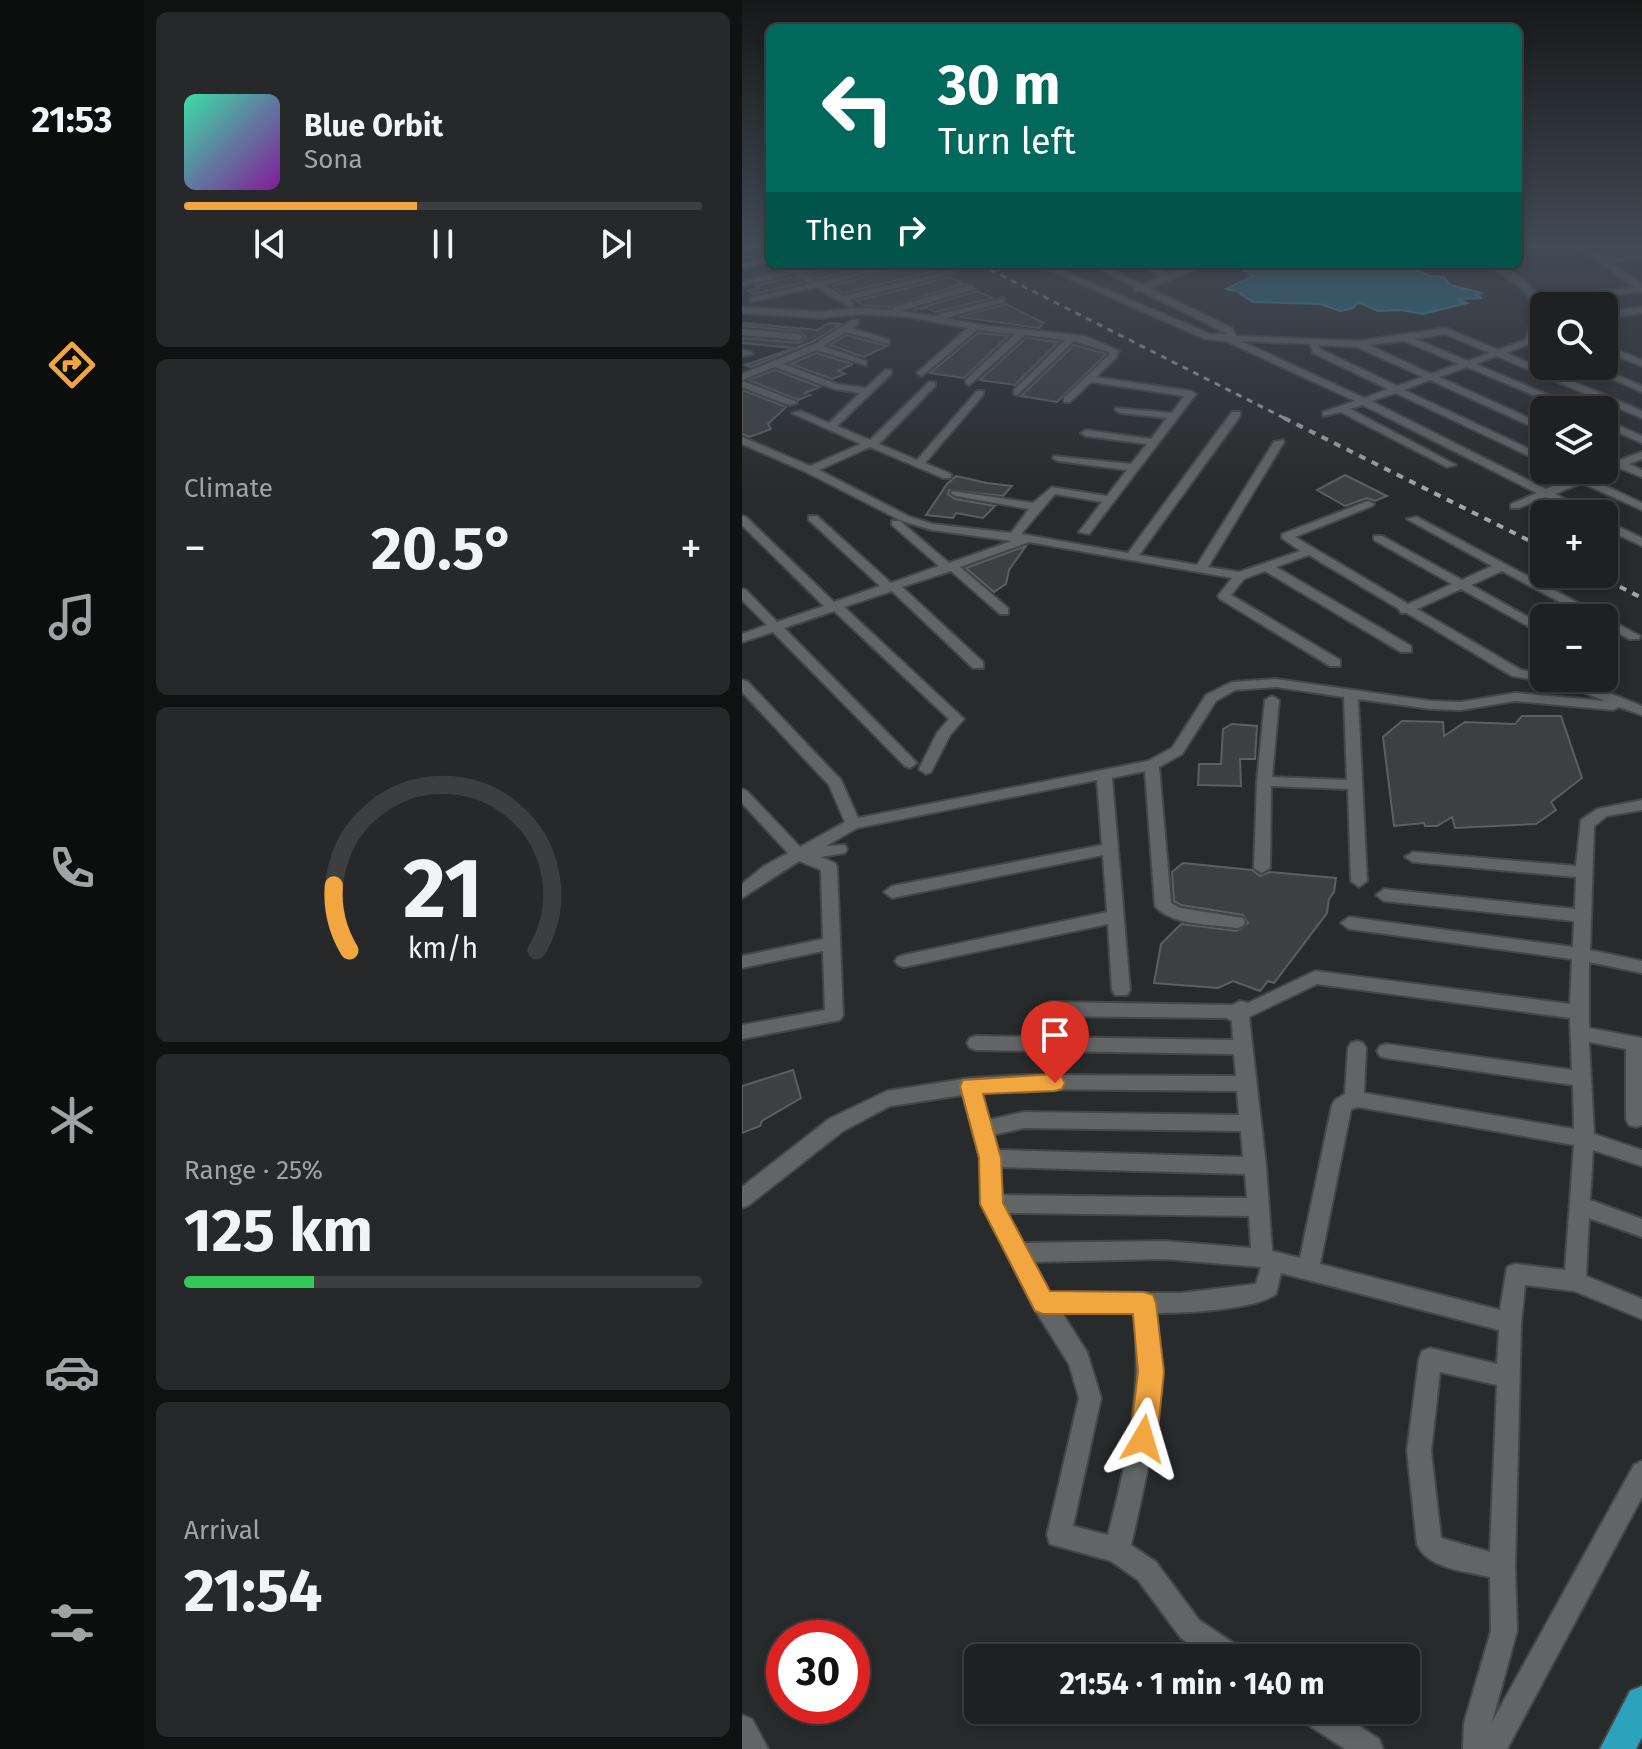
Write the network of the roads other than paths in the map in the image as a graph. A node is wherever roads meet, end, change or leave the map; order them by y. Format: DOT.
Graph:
graph roads {
  1 [pos="844,330"];
  2 [pos="861,330"];
  3 [pos="972,330"];
  4 [pos="1000,330"];
  5 [pos="1191,330"];
  6 [pos="1228,330"];
  7 [pos="742,332"];
  8 [pos="1023,332"];
  9 [pos="799,337"];
  10 [pos="1073,337"];
  11 [pos="1405,338"];
  12 [pos="1229,339"];
  13 [pos="1530,340"];
  14 [pos="886,342"];
  15 [pos="1314,344"];
  16 [pos="1359,344"];
  17 [pos="816,347"];
  18 [pos="1496,354"];
  19 [pos="1618,354"];
  20 [pos="863,363"];
  21 [pos="1642,363"];
  22 [pos="775,364"];
  23 [pos="1468,365"];
  24 [pos="888,372"];
  25 [pos="922,373"];
  26 [pos="742,377"];
  27 [pos="1432,377"];
  28 [pos="1089,379"];
  29 [pos="1618,379"];
  30 [pos="969,382"];
  31 [pos="742,384"];
  32 [pos="932,384"];
  33 [pos="1642,389"];
  34 [pos="1397,390"];
  35 [pos="868,391"];
  36 [pos="1017,392"];
  37 [pos="980,393"];
  38 [pos="1544,396"];
  39 [pos="1067,400"];
  40 [pos="1363,401"];
  41 [pos="1342,409"];
  42 [pos="1120,410"];
  43 [pos="1236,414"];
  44 [pos="1327,414"];
  45 [pos="1642,415"];
  46 [pos="1175,416"];
  47 [pos="1530,422"];
  48 [pos="830,427"];
  49 [pos="1618,429"];
  50 [pos="1086,433"];
  51 [pos="742,440"];
  52 [pos="1642,440"];
  53 [pos="1154,442"];
  54 [pos="1279,442"];
  55 [pos="870,444"];
  56 [pos="1530,453"];
  57 [pos="1642,455"];
  58 [pos="1058,458"];
  59 [pos="919,464"];
  60 [pos="1620,464"];
  61 [pos="1451,465"];
  62 [pos="1135,468"];
  63 [pos="810,470"];
  64 [pos="1642,474"];
  65 [pos="947,476"];
  66 [pos="1567,484"];
  67 [pos="1594,484"];
  68 [pos="956,493"];
  69 [pos="1546,493"];
  70 [pos="1111,500"];
  71 [pos="1560,500"];
  72 [pos="1368,504"];
  73 [pos="1515,506"];
  74 [pos="1036,507"];
  75 [pos="1642,507"];
  76 [pos="813,518"];
  77 [pos="742,519"];
  78 [pos="1413,519"];
  79 [pos="896,523"];
  80 [pos="1618,530"];
  81 [pos="1085,532"];
  82 [pos="1013,538"];
  83 [pos="1378,538"];
  84 [pos="1030,539"];
  85 [pos="1642,543"];
  86 [pos="1308,551"];
  87 [pos="1132,556"];
  88 [pos="1502,566"];
  89 [pos="950,567"];
  90 [pos="1267,567"];
  91 [pos="1201,568"];
  92 [pos="1240,576"];
  93 [pos="1460,584"];
  94 [pos="891,587"];
  95 [pos="742,593"];
  96 [pos="1574,604"];
  97 [pos="834,607"];
  98 [pos="1405,610"];
  99 [pos="1004,611"];
  100 [pos="1530,623"];
  101 [pos="774,627"];
  102 [pos="1618,628"];
  103 [pos="1634,636"];
  104 [pos="742,638"];
  105 [pos="1406,649"];
  106 [pos="1335,663"];
  107 [pos="978,665"];
  108 [pos="742,684"];
  109 [pos="1642,693"];
  110 [pos="1351,694"];
  111 [pos="1272,700"];
  112 [pos="1633,707"];
  113 [pos="910,763"];
  114 [pos="1152,765"];
  115 [pos="926,769"];
  116 [pos="1104,774"];
  117 [pos="1264,781"];
  118 [pos="1355,785"];
  119 [pos="742,794"];
  120 [pos="1642,805"];
  121 [pos="853,824"];
  122 [pos="1111,848"];
  123 [pos="839,849"];
  124 [pos="798,854"];
  125 [pos="1413,857"];
  126 [pos="1262,868"];
  127 [pos="1585,872"];
  128 [pos="1359,881"];
  129 [pos="742,892"];
  130 [pos="892,892"];
  131 [pos="1384,895"];
  132 [pos="1116,916"];
  133 [pos="1582,916"];
  134 [pos="1237,922"];
  135 [pos="1349,923"];
  136 [pos="832,943"];
  137 [pos="1579,954"];
  138 [pos="904,961"];
  139 [pos="742,962"];
  140 [pos="1642,967"];
  141 [pos="1121,990"];
  142 [pos="1240,1008"];
  143 [pos="1051,1009"];
  144 [pos="1579,1012"];
  145 [pos="742,1032"];
  146 [pos="1580,1033"];
  147 [pos="976,1043"];
  148 [pos="1638,1044"];
  149 [pos="1243,1047"];
  150 [pos="1357,1048"];
  151 [pos="1386,1051"];
  152 [pos="1581,1079"];
  153 [pos="1244,1084"];
  154 [pos="970,1086"];
  155 [pos="1353,1100"];
  156 [pos="1636,1119"];
  157 [pos="1250,1123"];
  158 [pos="982,1130"];
  159 [pos="1584,1139"];
  160 [pos="990,1158"];
  161 [pos="1642,1158"];
  162 [pos="1256,1166"];
  163 [pos="742,1199"];
  164 [pos="992,1204"];
  165 [pos="1579,1205"];
  166 [pos="1259,1207"];
  167 [pos="1642,1228"];
  168 [pos="1016,1253"];
  169 [pos="1268,1259"];
  170 [pos="1308,1270"];
  171 [pos="1575,1281"];
  172 [pos="1043,1303"];
  173 [pos="1144,1303"];
  174 [pos="1642,1309"];
  175 [pos="1510,1323"];
  176 [pos="1508,1377"];
  177 [pos="1642,1473"];
  178 [pos="1117,1550"];
  179 [pos="1502,1568"];
  180 [pos="1212,1644"];
  181 [pos="1642,1703"];
  182 [pos="1332,1724"];
  183 [pos="742,1729"];
  184 [pos="754,1749"];
  185 [pos="1369,1749"];
  186 [pos="1477,1749"];
  187 [pos="1492,1749"];
  188 [pos="1617,1749"];
  1 -- 17 [label="street"];
  2 -- 14 [label="street"];
  3 -- 25 [label="street"];
  4 -- 8 [label="street"];
  5 -- 12 [label="street"];
  6 -- 12 [label="street"];
  7 -- 9 [label="street"];
  8 -- 10 [label="street"];
  8 -- 30 [label="street"];
  10 -- 28 [label="street"];
  10 -- 36 [label="street"];
  11 -- 16 [label="street"];
  11 -- 18 [label="street"];
  11 -- 23 [label="street"];
  12 -- 15 [label="street"];
  12 -- 40 [label="street"];
  13 -- 18 [label="street"];
  15 -- 16 [label="street"];
  15 -- 34 [label="street"];
  16 -- 27 [label="street"];
  17 -- 20 [label="street"];
  17 -- 22 [label="street"];
  18 -- 23 [label="street"];
  18 -- 45 [label="street"];
  19 -- 21 [label="street"];
  22 -- 26 [label="street"];
  22 -- 35 [label="street"];
  23 -- 27 [label="street"];
  23 -- 38 [label="street"];
  24 -- 35 [label="street"];
  27 -- 34 [label="street"];
  27 -- 47 [label="street"];
  28 -- 39 [label="street"];
  28 -- 46 [label="street"];
  29 -- 33 [label="street"];
  31 -- 48 [label="street"];
  32 -- 55 [label="street"];
  34 -- 40 [label="street"];
  34 -- 56 [label="street"];
  35 -- 48 [label="street"];
  37 -- 59 [label="street"];
  40 -- 41 [label="street"];
  40 -- 69 [label="street"];
  41 -- 44 [label="street"];
  41 -- 61 [label="street"];
  42 -- 46 [label="street"];
  43 -- 87 [label="street"];
  46 -- 53 [label="street"];
  48 -- 55 [label="street"];
  49 -- 52 [label="street"];
  50 -- 53 [label="street"];
  51 -- 63 [label="street"];
  53 -- 62 [label="street"];
  54 -- 91 [label="street"];
  55 -- 59 [label="street"];
  55 -- 63 [label="street"];
  57 -- 60 [label="street"];
  58 -- 62 [label="street"];
  59 -- 65 [label="street"];
  60 -- 64 [label="street"];
  62 -- 70 [label="street"];
  63 -- 82 [label="street"];
  66 -- 69 [label="street"];
  67 -- 75 [label="street"];
  68 -- 74 [label="street"];
  69 -- 71 [label="street"];
  69 -- 73 [label="street"];
  70 -- 74 [label="street"];
  70 -- 81 [label="street"];
  72 -- 86 [label="street"];
  74 -- 82 [label="street"];
  76 -- 94 [label="street"];
  77 -- 97 [label="street"];
  78 -- 88 [label="street"];
  79 -- 89 [label="street"];
  80 -- 85 [label="street"];
  82 -- 84 [label="street"];
  83 -- 93 [label="street"];
  84 -- 87 [label="street"];
  84 -- 89 [label="street"];
  86 -- 90 [label="street"];
  86 -- 98 [label="street"];
  87 -- 91 [label="street"];
  88 -- 93 [label="street"];
  88 -- 96 [label="street"];
  89 -- 94 [label="street"];
  89 -- 99 [label="street"];
  90 -- 92 [label="street"];
  90 -- 105 [label="street"];
  91 -- 92 [label="street"];
  92 -- 106 [label="street"];
  93 -- 98 [label="street"];
  93 -- 100 [label="street"];
  94 -- 97 [label="street"];
  94 -- 107 [label="street"];
  95 -- 101 [label="street"];
  97 -- 101 [label="street"];
  97 -- 115 [label="street"];
  98 -- 112 [label="street"];
  101 -- 104 [label="street"];
  101 -- 113 [label="street"];
  102 -- 103 [label="street"];
  108 -- 121 [label="street"];
  109 -- 112 [label="street"];
  110 -- 112 [label="street"];
  110 -- 114 [label="street"];
  110 -- 118 [label="street"];
  111 -- 117 [label="street"];
  114 -- 116 [label="street"];
  114 -- 134 [label="street"];
  116 -- 121 [label="street"];
  116 -- 122 [label="street"];
  117 -- 118 [label="street"];
  117 -- 126 [label="street"];
  118 -- 128 [label="street"];
  119 -- 124 [label="street"];
  120 -- 127 [label="street"];
  121 -- 124 [label="street"];
  122 -- 130 [label="street"];
  122 -- 132 [label="street"];
  123 -- 136 [label="street"];
  124 -- 129 [label="street"];
  125 -- 127 [label="street"];
  127 -- 133 [label="street"];
  131 -- 133 [label="street"];
  132 -- 138 [label="street"];
  132 -- 141 [label="street"];
  133 -- 137 [label="street"];
  135 -- 137 [label="street"];
  136 -- 139 [label="street"];
  136 -- 145 [label="street"];
  137 -- 140 [label="street"];
  137 -- 144 [label="street"];
  142 -- 144 [label="street"];
  143 -- 149 [label="street"];
  144 -- 146 [label="street"];
  146 -- 148 [label="street"];
  146 -- 152 [label="street"];
  147 -- 149 [label="street"];
  148 -- 156 [label="street"];
  149 -- 153 [label="street"];
  150 -- 155 [label="street"];
  151 -- 152 [label="street"];
  152 -- 159 [label="street"];
  153 -- 154 [label="street"];
  153 -- 157 [label="street"];
  154 -- 158 [label="street"];
  154 -- 163 [label="street"];
  155 -- 159 [label="street"];
  155 -- 170 [label="street"];
  157 -- 158 [label="street"];
  157 -- 162 [label="street"];
  158 -- 160 [label="street"];
  159 -- 161 [label="street"];
  159 -- 165 [label="street"];
  160 -- 162 [label="street"];
  160 -- 164 [label="street"];
  162 -- 166 [label="street"];
  164 -- 166 [label="street"];
  164 -- 168 [label="street"];
  165 -- 167 [label="street"];
  165 -- 171 [label="street"];
  166 -- 169 [label="street"];
  168 -- 169 [label="street"];
  168 -- 172 [label="street"];
  169 -- 170 [label="street"];
  169 -- 173 [label="street"];
  170 -- 175 [label="street"];
  171 -- 174 [label="street"];
  171 -- 175 [label="street"];
  172 -- 173 [label="street"];
  172 -- 178 [label="street"];
  173 -- 178 [label="street"];
  175 -- 176 [label="street"];
  176 -- 179 [label="street"];
  176 -- 179 [label="street"];
  177 -- 187 [label="street"];
  178 -- 180 [label="street"];
  179 -- 186 [label="street"];
  181 -- 188 [label="main road"];
  182 -- 185 [label="street"];
  183 -- 184 [label="street"];
}
